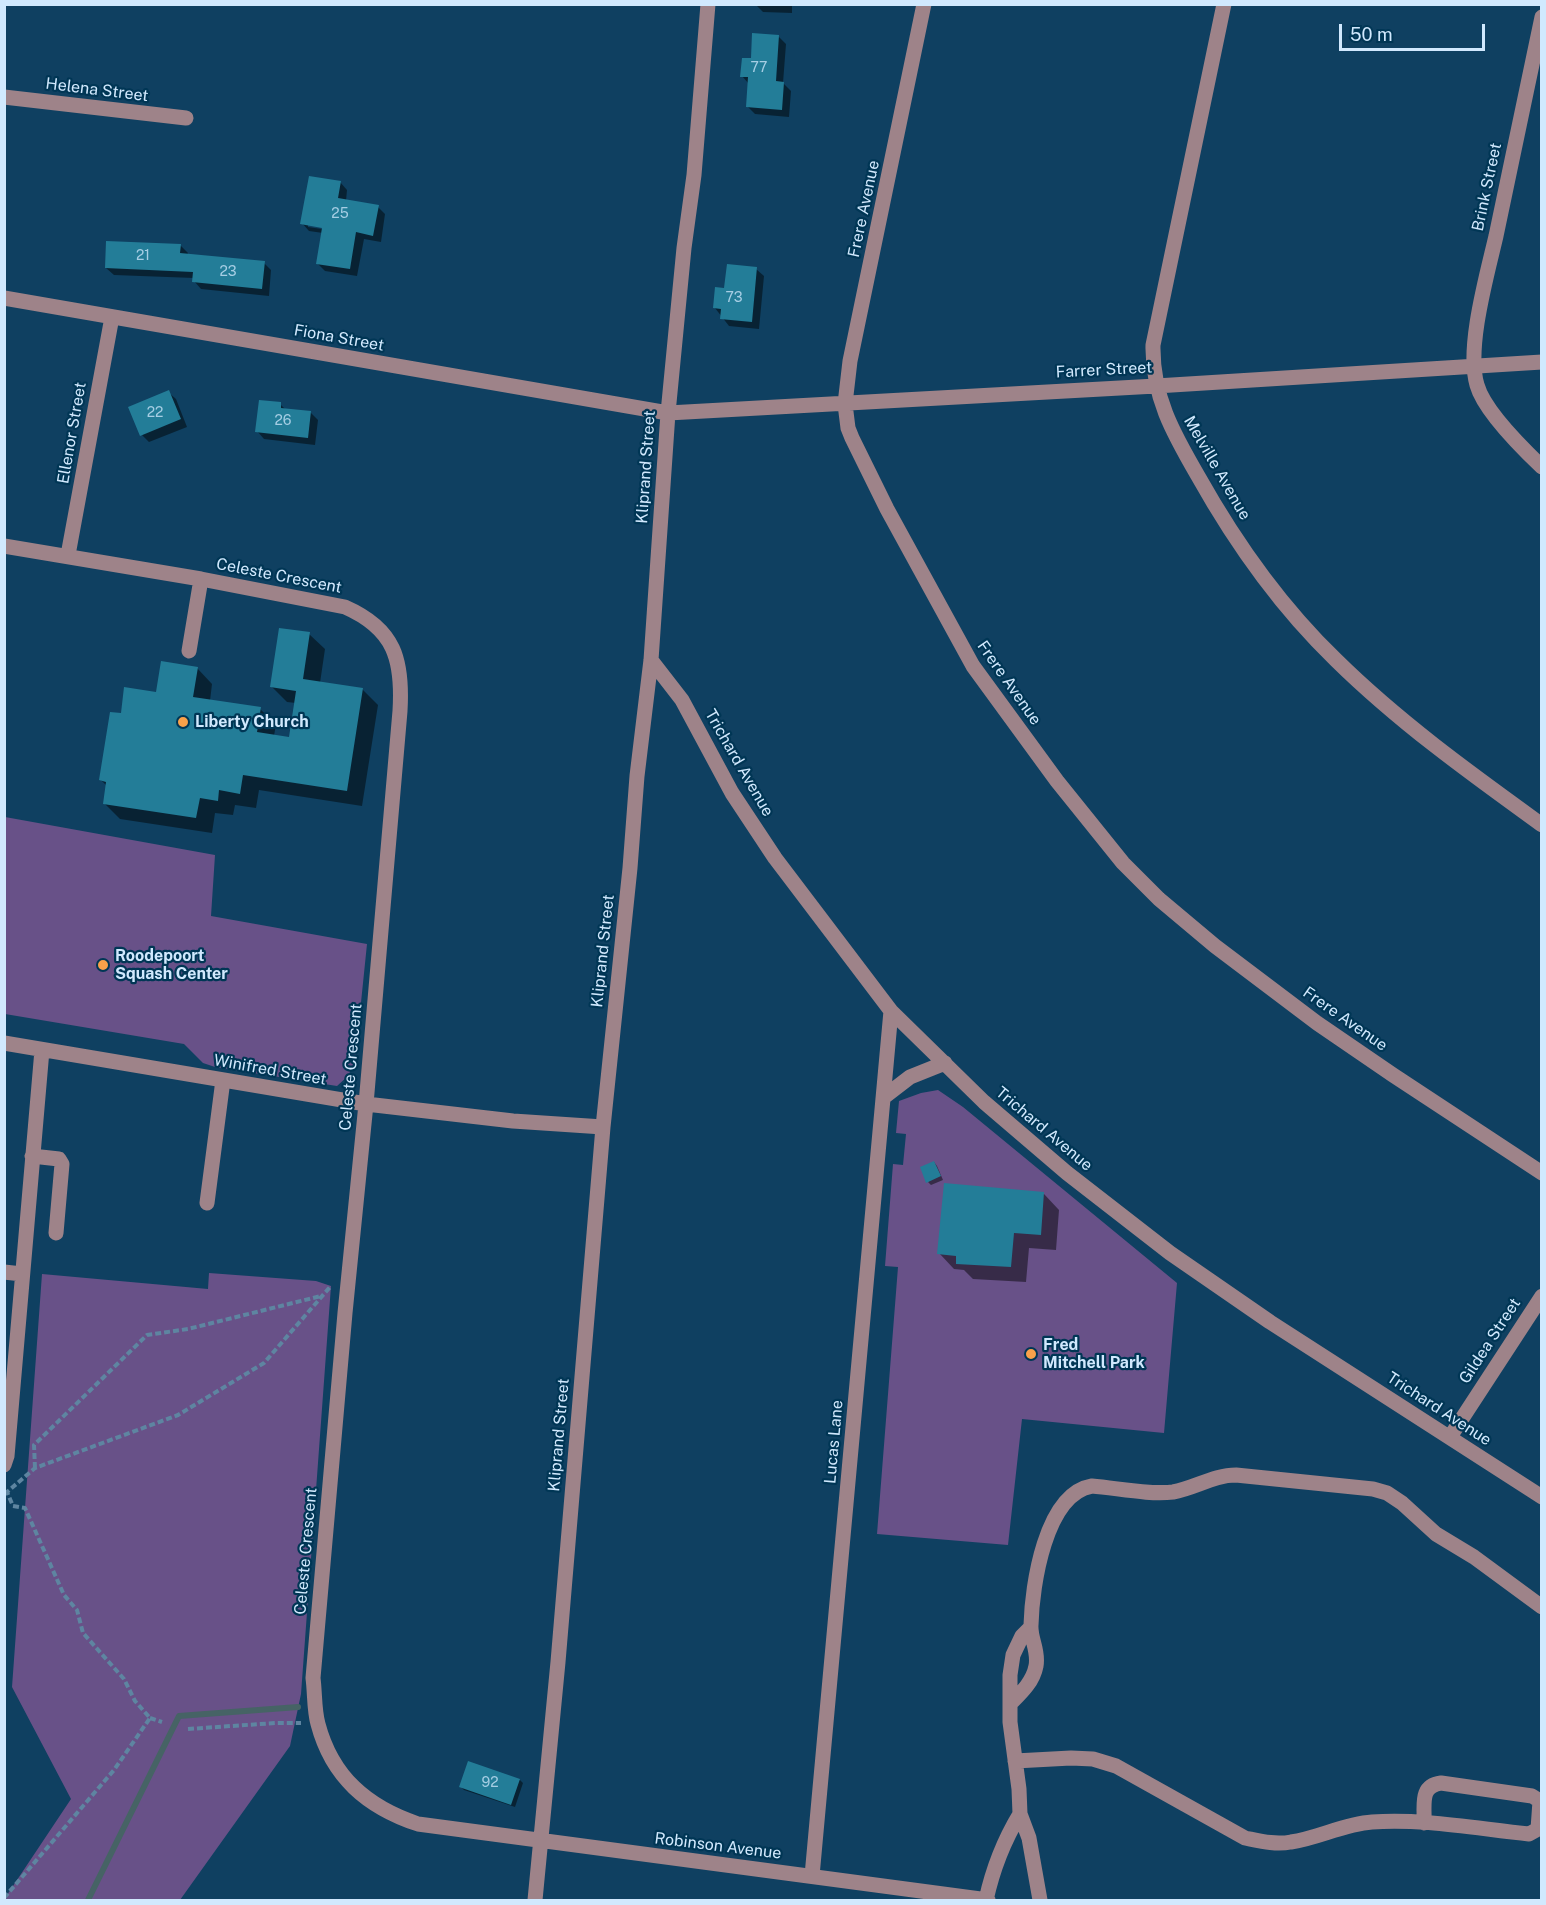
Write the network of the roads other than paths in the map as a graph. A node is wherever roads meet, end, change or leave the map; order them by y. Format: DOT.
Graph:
graph roads {
  1 [pos="708,4"];
  2 [pos="924,4"];
  3 [pos="1224,4"];
  4 [pos="1542,17"];
  5 [pos="4,97"];
  6 [pos="186,118"];
  7 [pos="4,297"];
  8 [pos="112,317"];
  9 [pos="1542,362"];
  10 [pos="1473,365"];
  11 [pos="1156,386"];
  12 [pos="845,404"];
  13 [pos="668,413"];
  14 [pos="1542,467"];
  15 [pos="4,546"];
  16 [pos="68,555"];
  17 [pos="201,579"];
  18 [pos="189,651"];
  19 [pos="651,660"];
  20 [pos="1542,825"];
  21 [pos="891,1011"];
  22 [pos="4,1043"];
  23 [pos="42,1050"];
  24 [pos="945,1064"];
  25 [pos="223,1080"];
  26 [pos="884,1097"];
  27 [pos="366,1104"];
  28 [pos="603,1128"];
  29 [pos="32,1156"];
  30 [pos="1542,1173"];
  31 [pos="207,1203"];
  32 [pos="56,1233"];
  33 [pos="4,1272"];
  34 [pos="22,1274"];
  35 [pos="1542,1296"];
  36 [pos="1450,1437"];
  37 [pos="4,1465"];
  38 [pos="1542,1497"];
  39 [pos="1542,1607"];
  40 [pos="1030,1628"];
  41 [pos="1010,1704"];
  42 [pos="1015,1761"];
  43 [pos="1020,1814"];
  44 [pos="1424,1823"];
  45 [pos="444,1828"];
  46 [pos="541,1840"];
  47 [pos="812,1876"];
  48 [pos="536,1900"];
  49 [pos="987,1900"];
  50 [pos="1040,1900"];
  1 -- 13 [label="street, Kliprand Street"];
  2 -- 12 [label="street, Frere Avenue"];
  3 -- 11 [label="street, Melville Avenue"];
  4 -- 10 [label="street, Brink Street"];
  5 -- 6 [label="street, Helena Street"];
  7 -- 8 [label="street, Fiona Street"];
  8 -- 13 [label="street, Fiona Street"];
  8 -- 16 [label="street, Ellenor Street"];
  9 -- 10 [label="street, Farrer Street"];
  10 -- 11 [label="street, Farrer Street"];
  10 -- 14 [label="street"];
  11 -- 12 [label="street, Farrer Street"];
  11 -- 20 [label="street, Melville Avenue"];
  12 -- 13 [label="street, Farrer Street"];
  12 -- 30 [label="street, Frere Avenue"];
  13 -- 19 [label="street, Kliprand Street"];
  15 -- 16 [label="street, Celeste Crescent"];
  16 -- 17 [label="street, Celeste Crescent"];
  17 -- 18 [label="street"];
  17 -- 27 [label="street, Celeste Crescent"];
  19 -- 21 [label="street, Trichard Avenue"];
  19 -- 28 [label="street, Kliprand Street"];
  21 -- 24 [label="street, Trichard Avenue"];
  21 -- 26 [label="street, Lucas Lane"];
  22 -- 23 [label="street, Winifred Street"];
  23 -- 25 [label="street, Winifred Street"];
  23 -- 29 [label="street"];
  24 -- 26 [label="street"];
  24 -- 36 [label="street, Trichard Avenue"];
  25 -- 27 [label="street, Winifred Street"];
  25 -- 31 [label="street"];
  26 -- 47 [label="street, Lucas Lane"];
  27 -- 28 [label="street, Winifred Street"];
  27 -- 45 [label="street, Celeste Crescent"];
  28 -- 46 [label="street, Kliprand Street"];
  29 -- 32 [label="street"];
  29 -- 34 [label="street"];
  33 -- 34 [label="street"];
  34 -- 37 [label="street"];
  35 -- 36 [label="street, Gildea Street"];
  36 -- 38 [label="street, Trichard Avenue"];
  39 -- 40 [label="street"];
  40 -- 41 [label="street"];
  40 -- 41 [label="street"];
  41 -- 42 [label="street"];
  42 -- 43 [label="street"];
  42 -- 44 [label="street"];
  43 -- 49 [label="street"];
  43 -- 50 [label="street"];
  44 -- 44 [label="street"];
  45 -- 46 [label="street, Robinson Avenue"];
  46 -- 47 [label="street, Robinson Avenue"];
  46 -- 48 [label="street, Kliprand Street"];
  47 -- 49 [label="street, Robinson Avenue"];
}
